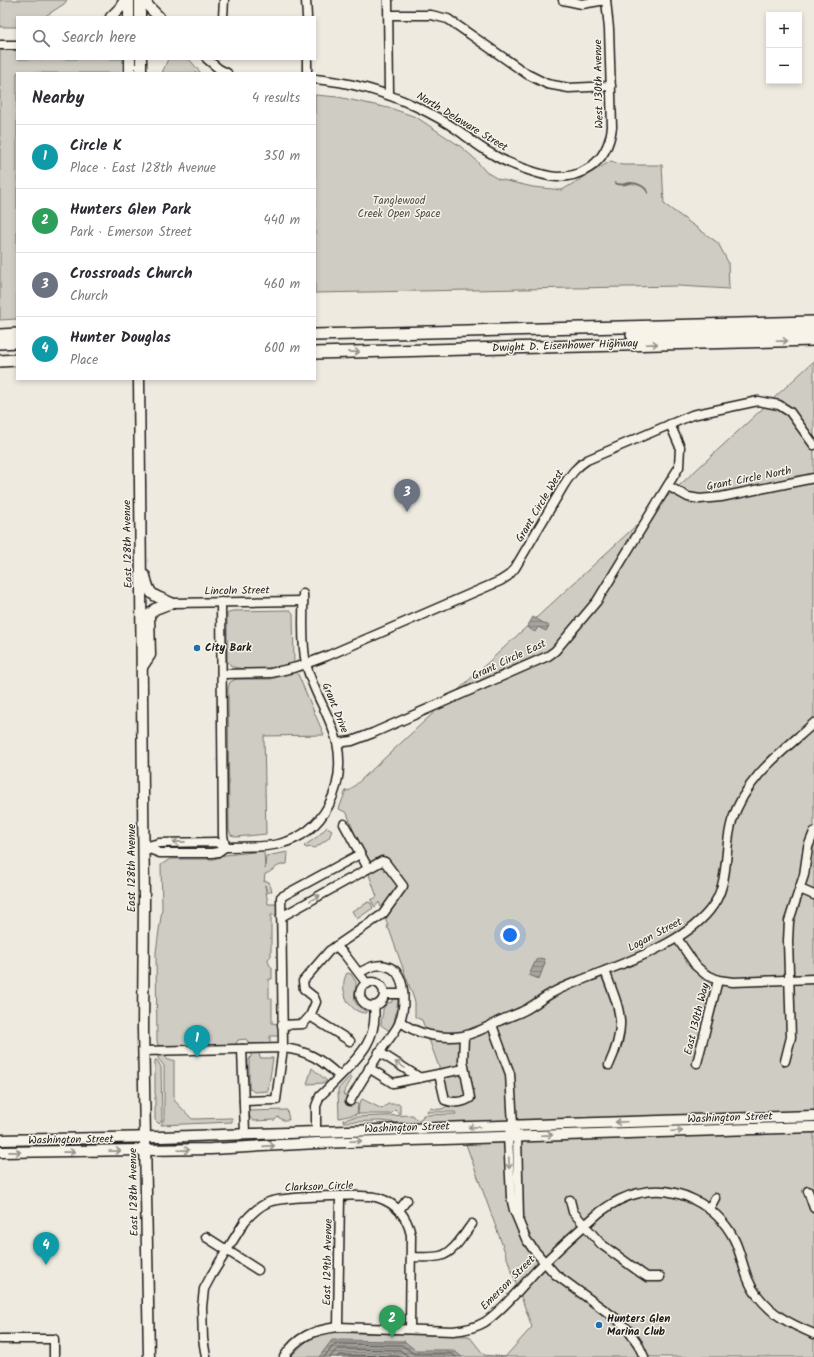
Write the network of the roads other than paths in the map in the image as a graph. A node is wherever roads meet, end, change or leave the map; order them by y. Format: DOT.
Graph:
graph roads {
  1 [pos="125,0"];
  2 [pos="129,0"];
  3 [pos="140,0"];
  4 [pos="144,0"];
  5 [pos="224,0"];
  6 [pos="306,0"];
  7 [pos="388,0"];
  8 [pos="563,0"];
  9 [pos="606,0"];
  10 [pos="389,15"];
  11 [pos="112,16"];
  12 [pos="129,16"];
  13 [pos="140,16"];
  14 [pos="158,16"];
  15 [pos="223,16"];
  16 [pos="306,16"];
  17 [pos="0,45"];
  18 [pos="16,45"];
  19 [pos="130,60"];
  20 [pos="141,60"];
  21 [pos="208,60"];
  22 [pos="307,60"];
  23 [pos="130,72"];
  24 [pos="141,72"];
  25 [pos="225,72"];
  26 [pos="307,72"];
  27 [pos="316,79"];
  28 [pos="611,86"];
  29 [pos="389,95"];
  30 [pos="595,164"];
  31 [pos="814,315"];
  32 [pos="814,322"];
  33 [pos="316,328"];
  34 [pos="814,331"];
  35 [pos="16,334"];
  36 [pos="0,335"];
  37 [pos="316,335"];
  38 [pos="814,340"];
  39 [pos="16,342"];
  40 [pos="316,342"];
  41 [pos="0,343"];
  42 [pos="0,350"];
  43 [pos="16,350"];
  44 [pos="316,353"];
  45 [pos="0,360"];
  46 [pos="16,360"];
  47 [pos="139,384"];
  48 [pos="670,424"];
  49 [pos="814,444"];
  50 [pos="814,478"];
  51 [pos="668,486"];
  52 [pos="140,552"];
  53 [pos="303,597"];
  54 [pos="221,602"];
  55 [pos="172,603"];
  56 [pos="306,664"];
  57 [pos="142,667"];
  58 [pos="222,674"];
  59 [pos="814,723"];
  60 [pos="337,743"];
  61 [pos="344,824"];
  62 [pos="814,832"];
  63 [pos="144,847"];
  64 [pos="225,847"];
  65 [pos="360,854"];
  66 [pos="368,868"];
  67 [pos="800,889"];
  68 [pos="814,894"];
  69 [pos="281,917"];
  70 [pos="677,938"];
  71 [pos="336,946"];
  72 [pos="605,971"];
  73 [pos="359,973"];
  74 [pos="814,979"];
  75 [pos="718,980"];
  76 [pos="789,980"];
  77 [pos="366,984"];
  78 [pos="384,994"];
  79 [pos="403,994"];
  80 [pos="374,1006"];
  81 [pos="310,1016"];
  82 [pos="400,1021"];
  83 [pos="282,1025"];
  84 [pos="492,1025"];
  85 [pos="464,1036"];
  86 [pos="350,1041"];
  87 [pos="282,1048"];
  88 [pos="242,1049"];
  89 [pos="143,1051"];
  90 [pos="379,1052"];
  91 [pos="785,1060"];
  92 [pos="697,1063"];
  93 [pos="609,1065"];
  94 [pos="369,1068"];
  95 [pos="464,1069"];
  96 [pos="439,1074"];
  97 [pos="339,1076"];
  98 [pos="420,1078"];
  99 [pos="244,1101"];
  100 [pos="350,1101"];
  101 [pos="814,1116"];
  102 [pos="513,1125"];
  103 [pos="814,1127"];
  104 [pos="316,1131"];
  105 [pos="245,1134"];
  106 [pos="513,1136"];
  107 [pos="144,1137"];
  108 [pos="0,1140"];
  109 [pos="317,1143"];
  110 [pos="145,1151"];
  111 [pos="0,1152"];
  112 [pos="808,1191"];
  113 [pos="340,1196"];
  114 [pos="715,1198"];
  115 [pos="407,1200"];
  116 [pos="570,1200"];
  117 [pos="814,1208"];
  118 [pos="708,1209"];
  119 [pos="399,1210"];
  120 [pos="472,1224"];
  121 [pos="584,1226"];
  122 [pos="206,1237"];
  123 [pos="228,1250"];
  124 [pos="411,1257"];
  125 [pos="544,1263"];
  126 [pos="258,1270"];
  127 [pos="660,1277"];
  128 [pos="338,1328"];
  129 [pos="410,1329"];
  130 [pos="814,1334"];
  131 [pos="0,1339"];
  132 [pos="54,1357"];
  133 [pos="149,1357"];
  134 [pos="206,1357"];
  135 [pos="284,1357"];
  136 [pos="644,1357"];
  1 -- 11 [label="main road"];
  2 -- 12 [label="main road"];
  3 -- 13 [label="main road"];
  4 -- 14 [label="main road"];
  5 -- 15 [label="street"];
  6 -- 16 [label="street"];
  7 -- 10 [label="street"];
  8 -- 9 [label="street"];
  9 -- 28 [label="street, West 130th Avenue"];
  10 -- 28 [label="street"];
  10 -- 29 [label="street"];
  17 -- 18 [label="street"];
  19 -- 23 [label="main road"];
  20 -- 24 [label="main road"];
  21 -- 25 [label="street"];
  22 -- 26 [label="street"];
  27 -- 29 [label="street, North Delaware Street"];
  28 -- 30 [label="street, West 130th Avenue"];
  29 -- 30 [label="street, North Delaware Street"];
  31 -- 33 [label="highway"];
  32 -- 37 [label="highway"];
  34 -- 40 [label="highway"];
  35 -- 36 [label="highway"];
  44 -- 38 [label="highway, Dwight D. Eisenhower Highway, one-way"];
  39 -- 41 [label="highway"];
  42 -- 43 [label="highway"];
  45 -- 46 [label="highway"];
  47 -- 52 [label="main road, East 128th Avenue"];
  48 -- 49 [label="street, Grant Circle West"];
  48 -- 51 [label="street, Grant Circle East"];
  48 -- 56 [label="street, Grant Circle West"];
  50 -- 51 [label="street, Grant Circle North"];
  51 -- 60 [label="street, Grant Circle East"];
  52 -- 55 [label="main road"];
  52 -- 57 [label="main road, East 128th Avenue"];
  53 -- 54 [label="street, Lincoln Street"];
  53 -- 56 [label="street, Grant Drive"];
  54 -- 55 [label="street, Lincoln Street"];
  54 -- 58 [label="street"];
  55 -- 57 [label="main road"];
  56 -- 58 [label="street, Grant Circle West"];
  56 -- 60 [label="street, Grant Drive"];
  57 -- 63 [label="main road, East 128th Avenue"];
  58 -- 64 [label="street"];
  59 -- 70 [label="street, Logan Street"];
  60 -- 64 [label="street, Grant Drive"];
  61 -- 65 [label="street"];
  62 -- 67 [label="street"];
  63 -- 64 [label="street, Grant Drive"];
  63 -- 89 [label="main road, East 128th Avenue"];
  65 -- 66 [label="street"];
  65 -- 69 [label="street"];
  69 -- 66 [label="street, one-way"];
  66 -- 71 [label="street"];
  67 -- 68 [label="street"];
  67 -- 76 [label="street"];
  69 -- 83 [label="street"];
  70 -- 72 [label="street, Logan Street"];
  70 -- 75 [label="street"];
  71 -- 73 [label="street"];
  71 -- 81 [label="street"];
  72 -- 84 [label="street, Logan Street"];
  72 -- 93 [label="street"];
  73 -- 77 [label="street"];
  73 -- 79 [label="street"];
  74 -- 76 [label="street"];
  75 -- 76 [label="street"];
  75 -- 92 [label="street, East 130th Way"];
  76 -- 91 [label="street"];
  77 -- 78 [label="street"];
  77 -- 80 [label="street"];
  78 -- 79 [label="street"];
  78 -- 80 [label="street"];
  79 -- 82 [label="street"];
  80 -- 97 [label="street"];
  81 -- 83 [label="street"];
  81 -- 86 [label="street"];
  82 -- 85 [label="street, Logan Street"];
  82 -- 90 [label="street"];
  83 -- 87 [label="street"];
  84 -- 85 [label="street, Logan Street"];
  84 -- 102 [label="street"];
  85 -- 95 [label="street"];
  87 -- 88 [label="street"];
  87 -- 97 [label="street"];
  87 -- 99 [label="street"];
  88 -- 89 [label="street"];
  88 -- 99 [label="street"];
  89 -- 107 [label="main road, East 128th Avenue"];
  90 -- 94 [label="street"];
  98 -- 90 [label="street, one-way"];
  94 -- 98 [label="street"];
  94 -- 100 [label="street"];
  95 -- 96 [label="street"];
  95 -- 96 [label="street"];
  96 -- 98 [label="street"];
  97 -- 104 [label="street"];
  99 -- 105 [label="street"];
  101 -- 102 [label="main road, Washington Street, one-way"];
  102 -- 104 [label="main road, Washington Street, one-way"];
  102 -- 106 [label="street"];
  106 -- 103 [label="main road, Washington Street, one-way"];
  104 -- 105 [label="main road, Washington Street"];
  104 -- 109 [label="main road"];
  105 -- 107 [label="main road, Washington Street"];
  109 -- 106 [label="main road, Washington Street, one-way"];
  106 -- 125 [label="street"];
  107 -- 108 [label="main road, Washington Street"];
  107 -- 110 [label="main road, East 128th Avenue"];
  110 -- 109 [label="main road, Washington Street, one-way"];
  111 -- 110 [label="main road, Washington Street, one-way"];
  110 -- 133 [label="main road, East 128th Avenue"];
  112 -- 117 [label="street"];
  113 -- 119 [label="street, Clarkson Circle"];
  113 -- 123 [label="street, Clarkson Circle"];
  113 -- 128 [label="street, East 129th Avenue"];
  114 -- 118 [label="street"];
  115 -- 119 [label="street"];
  116 -- 121 [label="street"];
  118 -- 121 [label="street, Emerson Street"];
  118 -- 130 [label="street, Emerson Street"];
  119 -- 124 [label="street, Clarkson Circle"];
  120 -- 124 [label="street"];
  121 -- 125 [label="street, Emerson Street"];
  121 -- 127 [label="street"];
  122 -- 123 [label="street"];
  123 -- 126 [label="street"];
  123 -- 134 [label="street, Clarkson Circle"];
  124 -- 129 [label="street, Clarkson Circle"];
  125 -- 129 [label="street, Emerson Street"];
  125 -- 136 [label="street"];
  128 -- 129 [label="street, Emerson Street"];
  128 -- 135 [label="street, Emerson Street"];
  131 -- 132 [label="street"];
}
